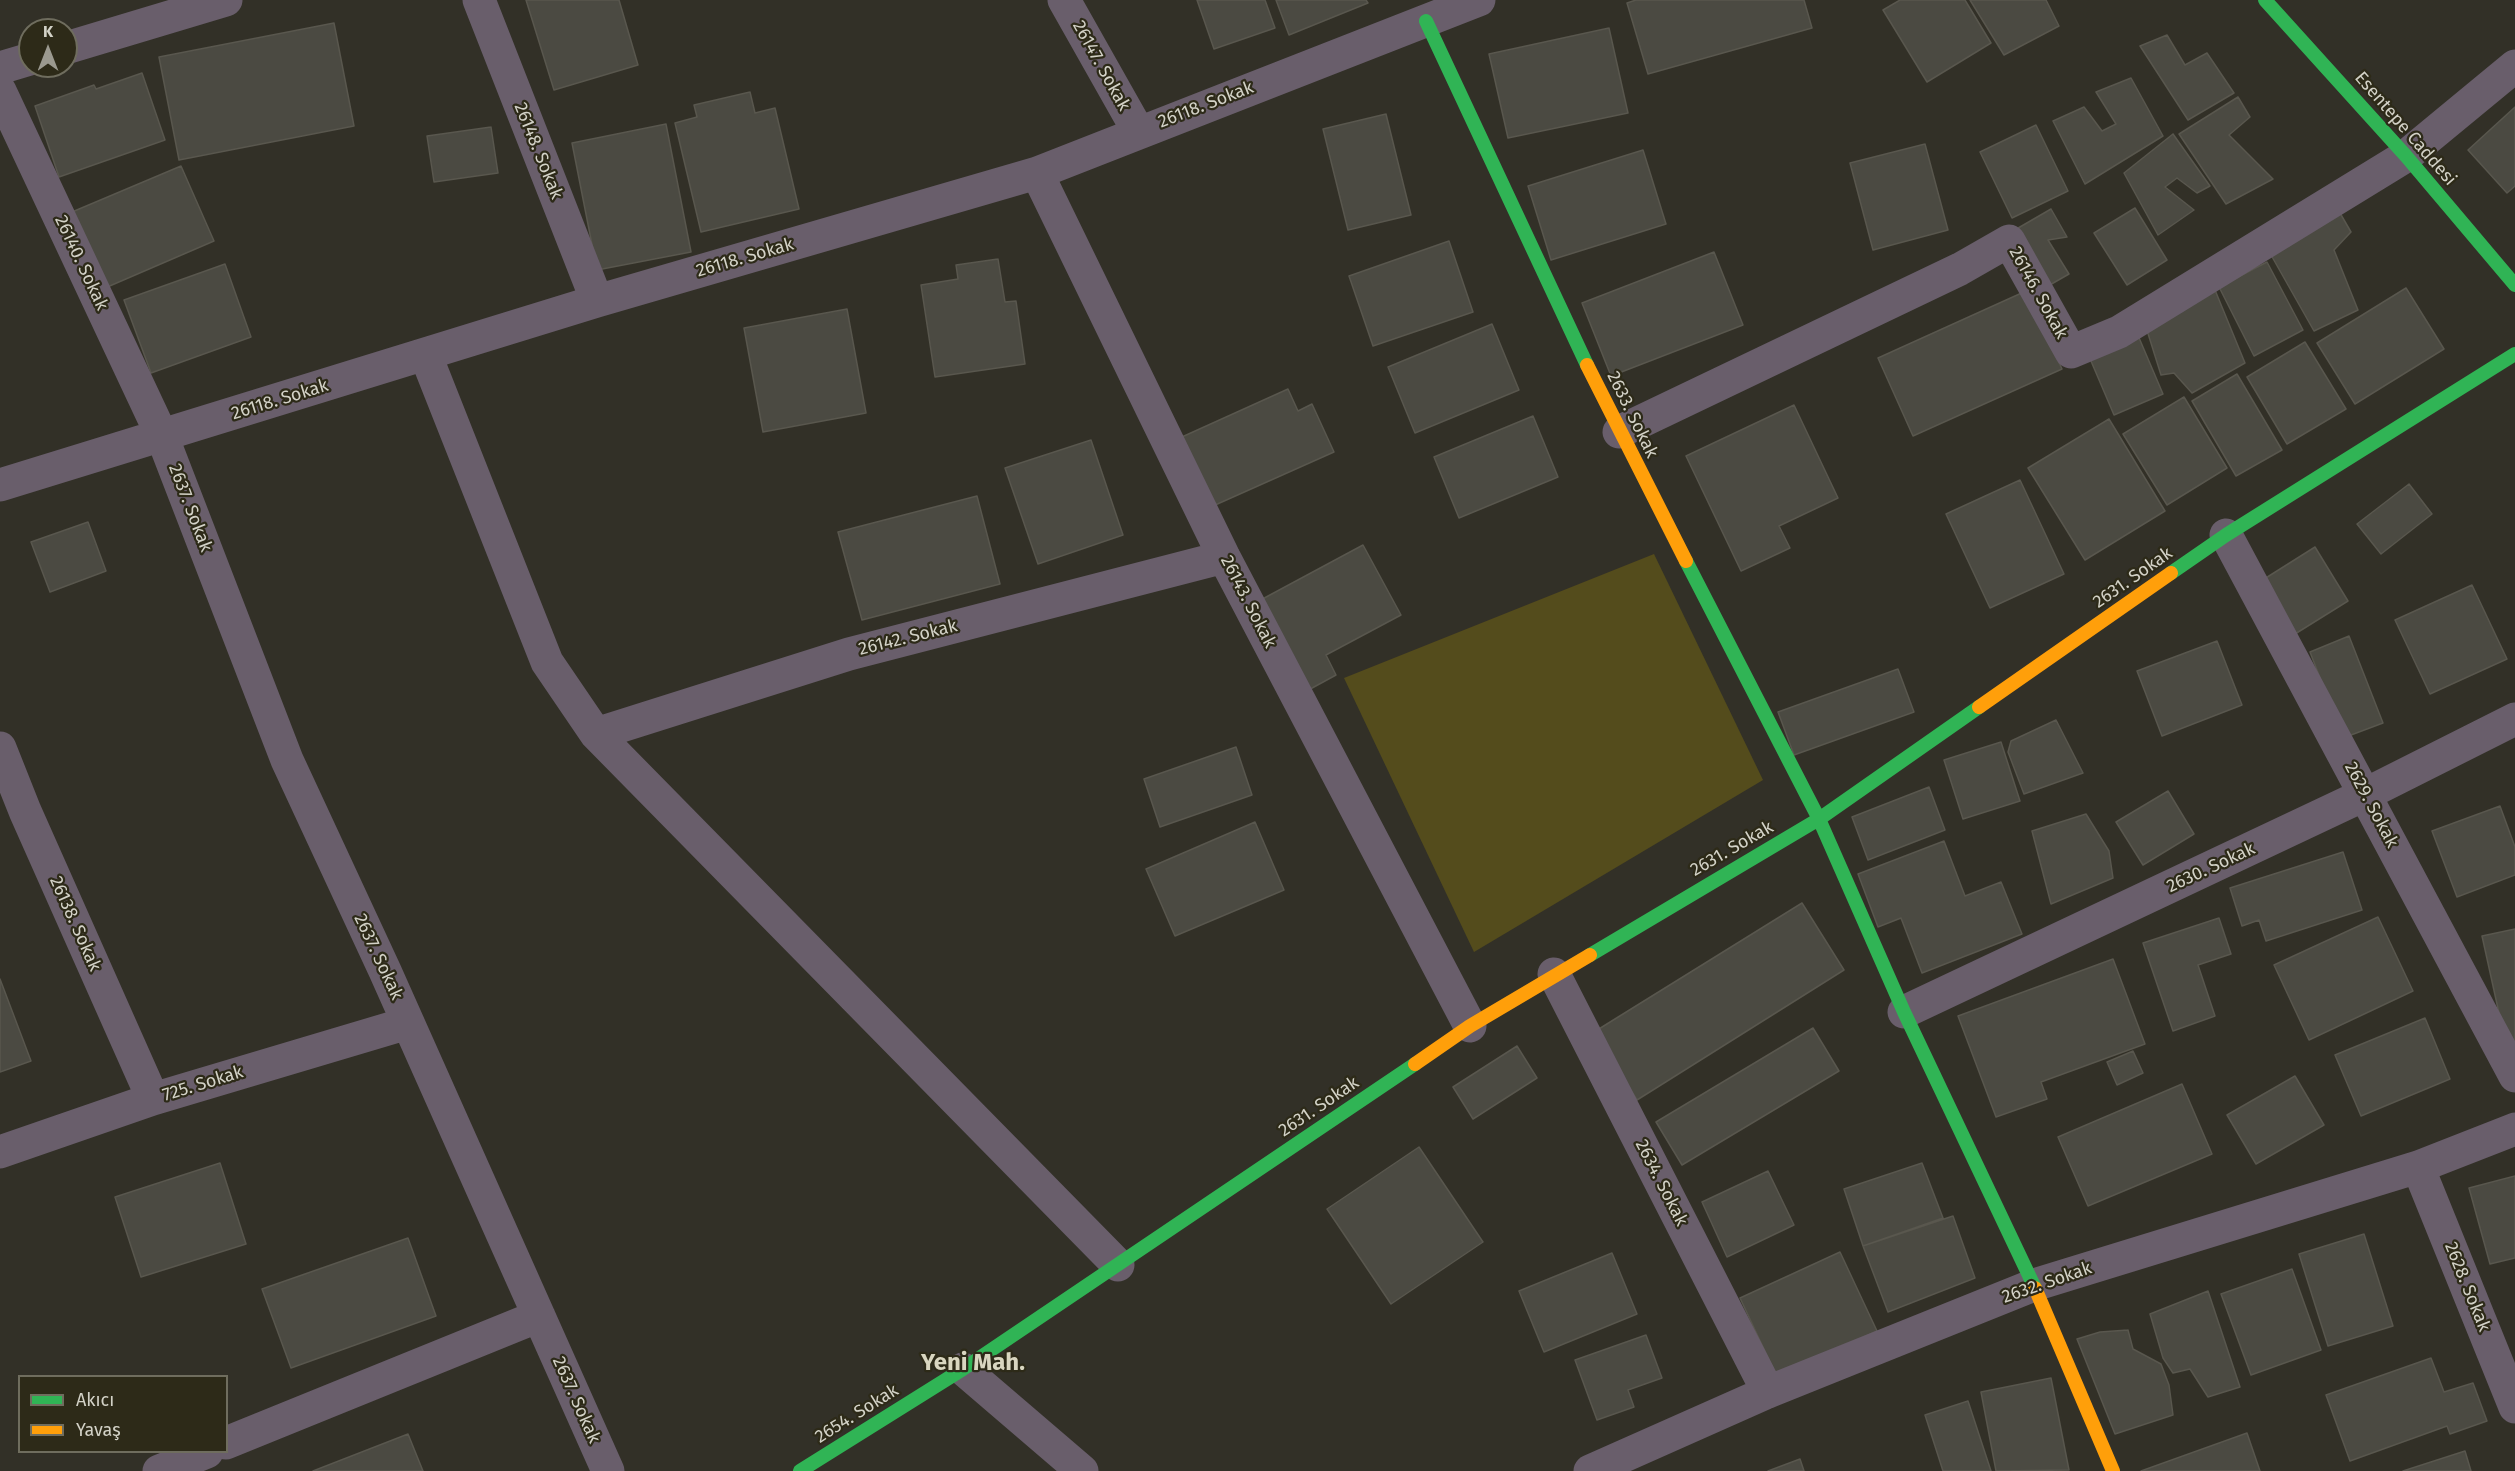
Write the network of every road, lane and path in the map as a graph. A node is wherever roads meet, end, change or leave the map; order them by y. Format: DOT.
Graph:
graph roads {
  1 [pos="226,0"];
  2 [pos="479,0"];
  3 [pos="1064,0"];
  4 [pos="1479,0"];
  5 [pos="2265,0"];
  6 [pos="1426,21"];
  7 [pos="78,44"];
  8 [pos="18,63"];
  9 [pos="2515,66"];
  10 [pos="0,68"];
  11 [pos="0,91"];
  12 [pos="1138,131"];
  13 [pos="2406,156"];
  14 [pos="1037,172"];
  15 [pos="2515,285"];
  16 [pos="597,301"];
  17 [pos="2515,354"];
  18 [pos="426,356"];
  19 [pos="1619,432"];
  20 [pos="162,436"];
  21 [pos="0,485"];
  22 [pos="2226,535"];
  23 [pos="1224,557"];
  24 [pos="2515,719"];
  25 [pos="596,734"];
  26 [pos="0,748"];
  27 [pos="2366,794"];
  28 [pos="12,815"];
  29 [pos="1820,819"];
  30 [pos="1554,974"];
  31 [pos="1904,1012"];
  32 [pos="408,1023"];
  33 [pos="1470,1026"];
  34 [pos="2515,1076"];
  35 [pos="153,1099"];
  36 [pos="2515,1129"];
  37 [pos="0,1152"];
  38 [pos="2418,1167"];
  39 [pos="1118,1265"];
  40 [pos="2034,1285"];
  41 [pos="539,1316"];
  42 [pos="963,1369"];
  43 [pos="1768,1392"];
  44 [pos="2515,1407"];
  45 [pos="228,1442"];
  46 [pos="204,1453"];
  47 [pos="159,1471"];
  48 [pos="608,1471"];
  49 [pos="800,1471"];
  50 [pos="1082,1471"];
  51 [pos="1590,1471"];
  52 [pos="2113,1471"];
  1 -- 7 [label="street"];
  2 -- 16 [label="street, 26148. Sokak"];
  3 -- 12 [label="street, 26147. Sokak"];
  4 -- 6 [label="street, 26118. Sokak"];
  5 -- 13 [label="street, Esentepe Caddesi"];
  6 -- 12 [label="street, 26118. Sokak"];
  6 -- 19 [label="street, 2633. Sokak"];
  8 -- 10 [label="street"];
  9 -- 13 [label="street"];
  11 -- 20 [label="street, 26140. Sokak"];
  12 -- 14 [label="street, 26118. Sokak"];
  13 -- 15 [label="street, Esentepe Caddesi"];
  13 -- 19 [label="street, 26146. Sokak"];
  14 -- 16 [label="street, 26118. Sokak"];
  14 -- 23 [label="street, 26143. Sokak"];
  16 -- 18 [label="street, 26118. Sokak"];
  17 -- 22 [label="street, 2631. Sokak"];
  18 -- 20 [label="street, 26118. Sokak"];
  18 -- 25 [label="street"];
  19 -- 29 [label="street, 2633. Sokak"];
  20 -- 21 [label="street, 26118. Sokak"];
  20 -- 32 [label="street, 2637. Sokak"];
  22 -- 27 [label="street, 2629. Sokak"];
  22 -- 29 [label="street, 2631. Sokak"];
  23 -- 25 [label="street, 26142. Sokak"];
  23 -- 33 [label="street, 26143. Sokak"];
  24 -- 27 [label="street, 2630. Sokak"];
  25 -- 39 [label="street"];
  26 -- 28 [label="street, 26138. Sokak"];
  27 -- 31 [label="street, 2630. Sokak"];
  27 -- 34 [label="street, 2629. Sokak"];
  28 -- 35 [label="street, 26138. Sokak"];
  29 -- 30 [label="street, 2631. Sokak"];
  29 -- 31 [label="street, 2633. Sokak"];
  30 -- 33 [label="street, 2631. Sokak"];
  30 -- 43 [label="street, 2634. Sokak"];
  31 -- 40 [label="street, 2633. Sokak"];
  32 -- 35 [label="street, 725. Sokak"];
  32 -- 41 [label="street, 2637. Sokak"];
  33 -- 39 [label="street, 2631. Sokak"];
  35 -- 37 [label="street, 725. Sokak"];
  36 -- 38 [label="street, 2632. Sokak"];
  38 -- 40 [label="street, 2632. Sokak"];
  38 -- 44 [label="street, 2628. Sokak"];
  39 -- 42 [label="street, 2631. Sokak"];
  40 -- 43 [label="street, 2632. Sokak"];
  40 -- 52 [label="street, 2633. Sokak"];
  41 -- 45 [label="street"];
  41 -- 48 [label="street, 2637. Sokak"];
  42 -- 49 [label="street, 2654. Sokak"];
  42 -- 50 [label="street"];
  43 -- 51 [label="street, 2632. Sokak"];
  46 -- 47 [label="street"];
}
